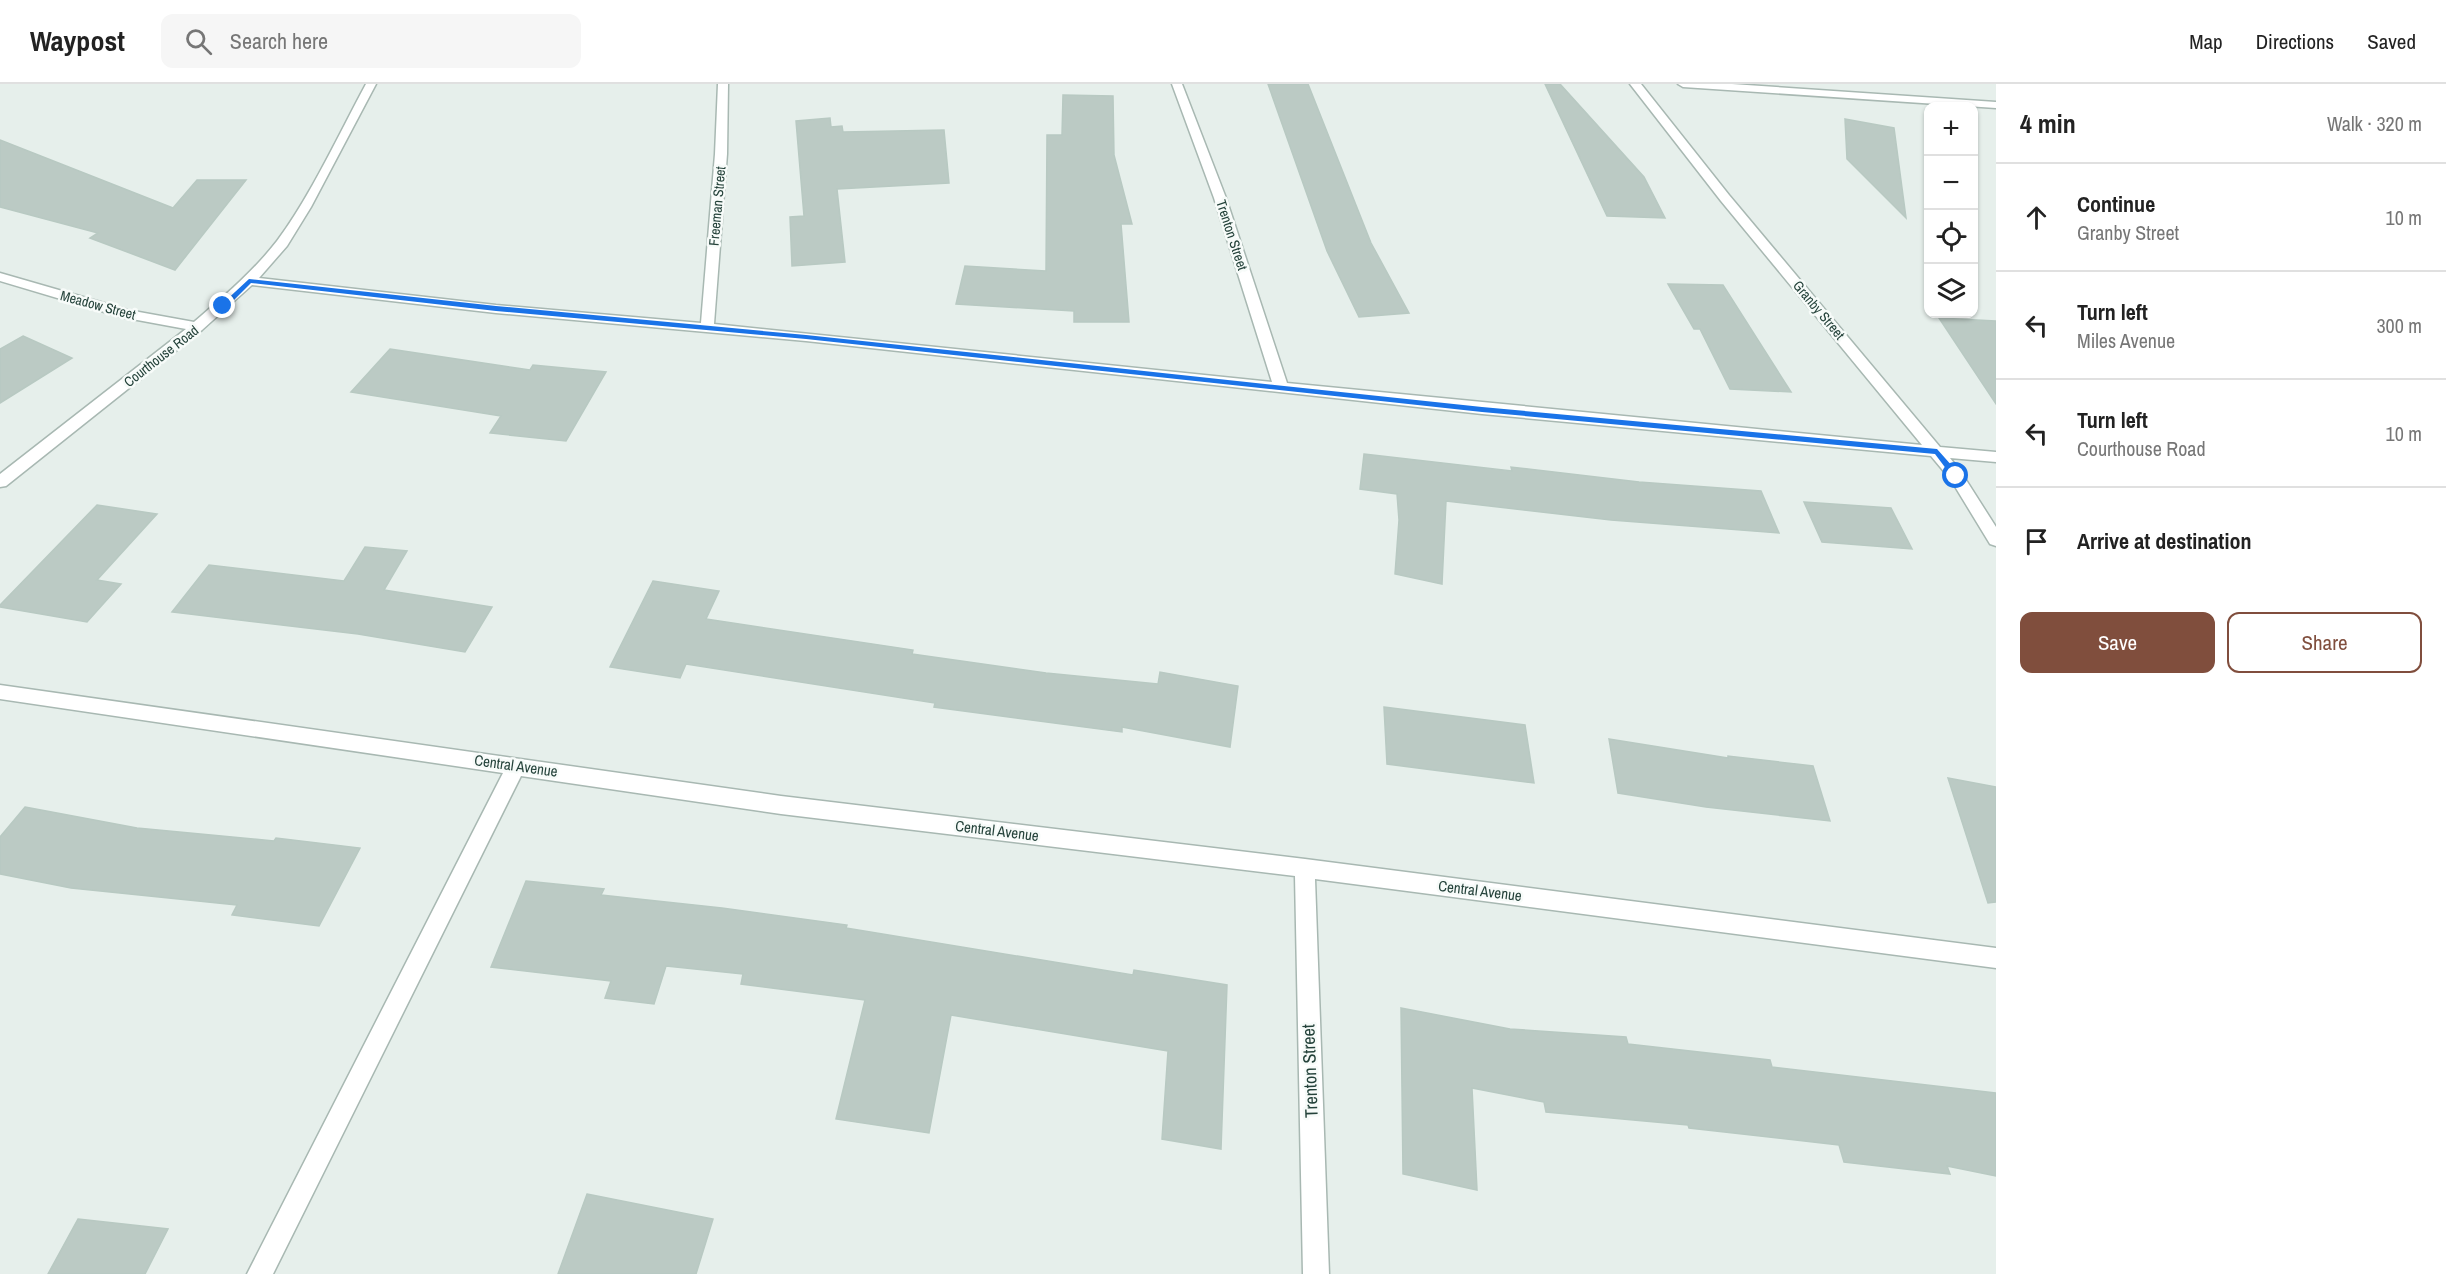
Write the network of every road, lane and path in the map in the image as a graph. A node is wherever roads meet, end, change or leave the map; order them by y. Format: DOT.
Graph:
graph roads {
  1 [pos="371,84"];
  2 [pos="723,84"];
  3 [pos="1178,84"];
  4 [pos="1635,84"];
  5 [pos="1683,84"];
  6 [pos="1996,105"];
  7 [pos="0,277"];
  8 [pos="249,281"];
  9 [pos="197,327"];
  10 [pos="707,328"];
  11 [pos="1281,388"];
  12 [pos="1937,452"];
  13 [pos="1996,457"];
  14 [pos="0,482"];
  15 [pos="1996,540"];
  16 [pos="0,692"];
  17 [pos="516,766"];
  18 [pos="1305,868"];
  19 [pos="1996,958"];
  20 [pos="260,1274"];
  21 [pos="1316,1274"];
  1 -- 8 [label="street, Courthouse Road"];
  2 -- 10 [label="street, Freeman Street"];
  3 -- 11 [label="street, Trenton Street"];
  4 -- 12 [label="street, Granby Street"];
  5 -- 6 [label="street"];
  7 -- 9 [label="street, Meadow Street"];
  8 -- 9 [label="street, Courthouse Road"];
  8 -- 10 [label="street"];
  9 -- 14 [label="street, Courthouse Road"];
  10 -- 11 [label="street"];
  11 -- 12 [label="street"];
  12 -- 13 [label="street"];
  12 -- 15 [label="street, Granby Street"];
  16 -- 17 [label="street, Central Avenue"];
  17 -- 18 [label="street, Central Avenue"];
  17 -- 20 [label="street"];
  18 -- 19 [label="street, Central Avenue"];
  18 -- 21 [label="street, Trenton Street"];
}
